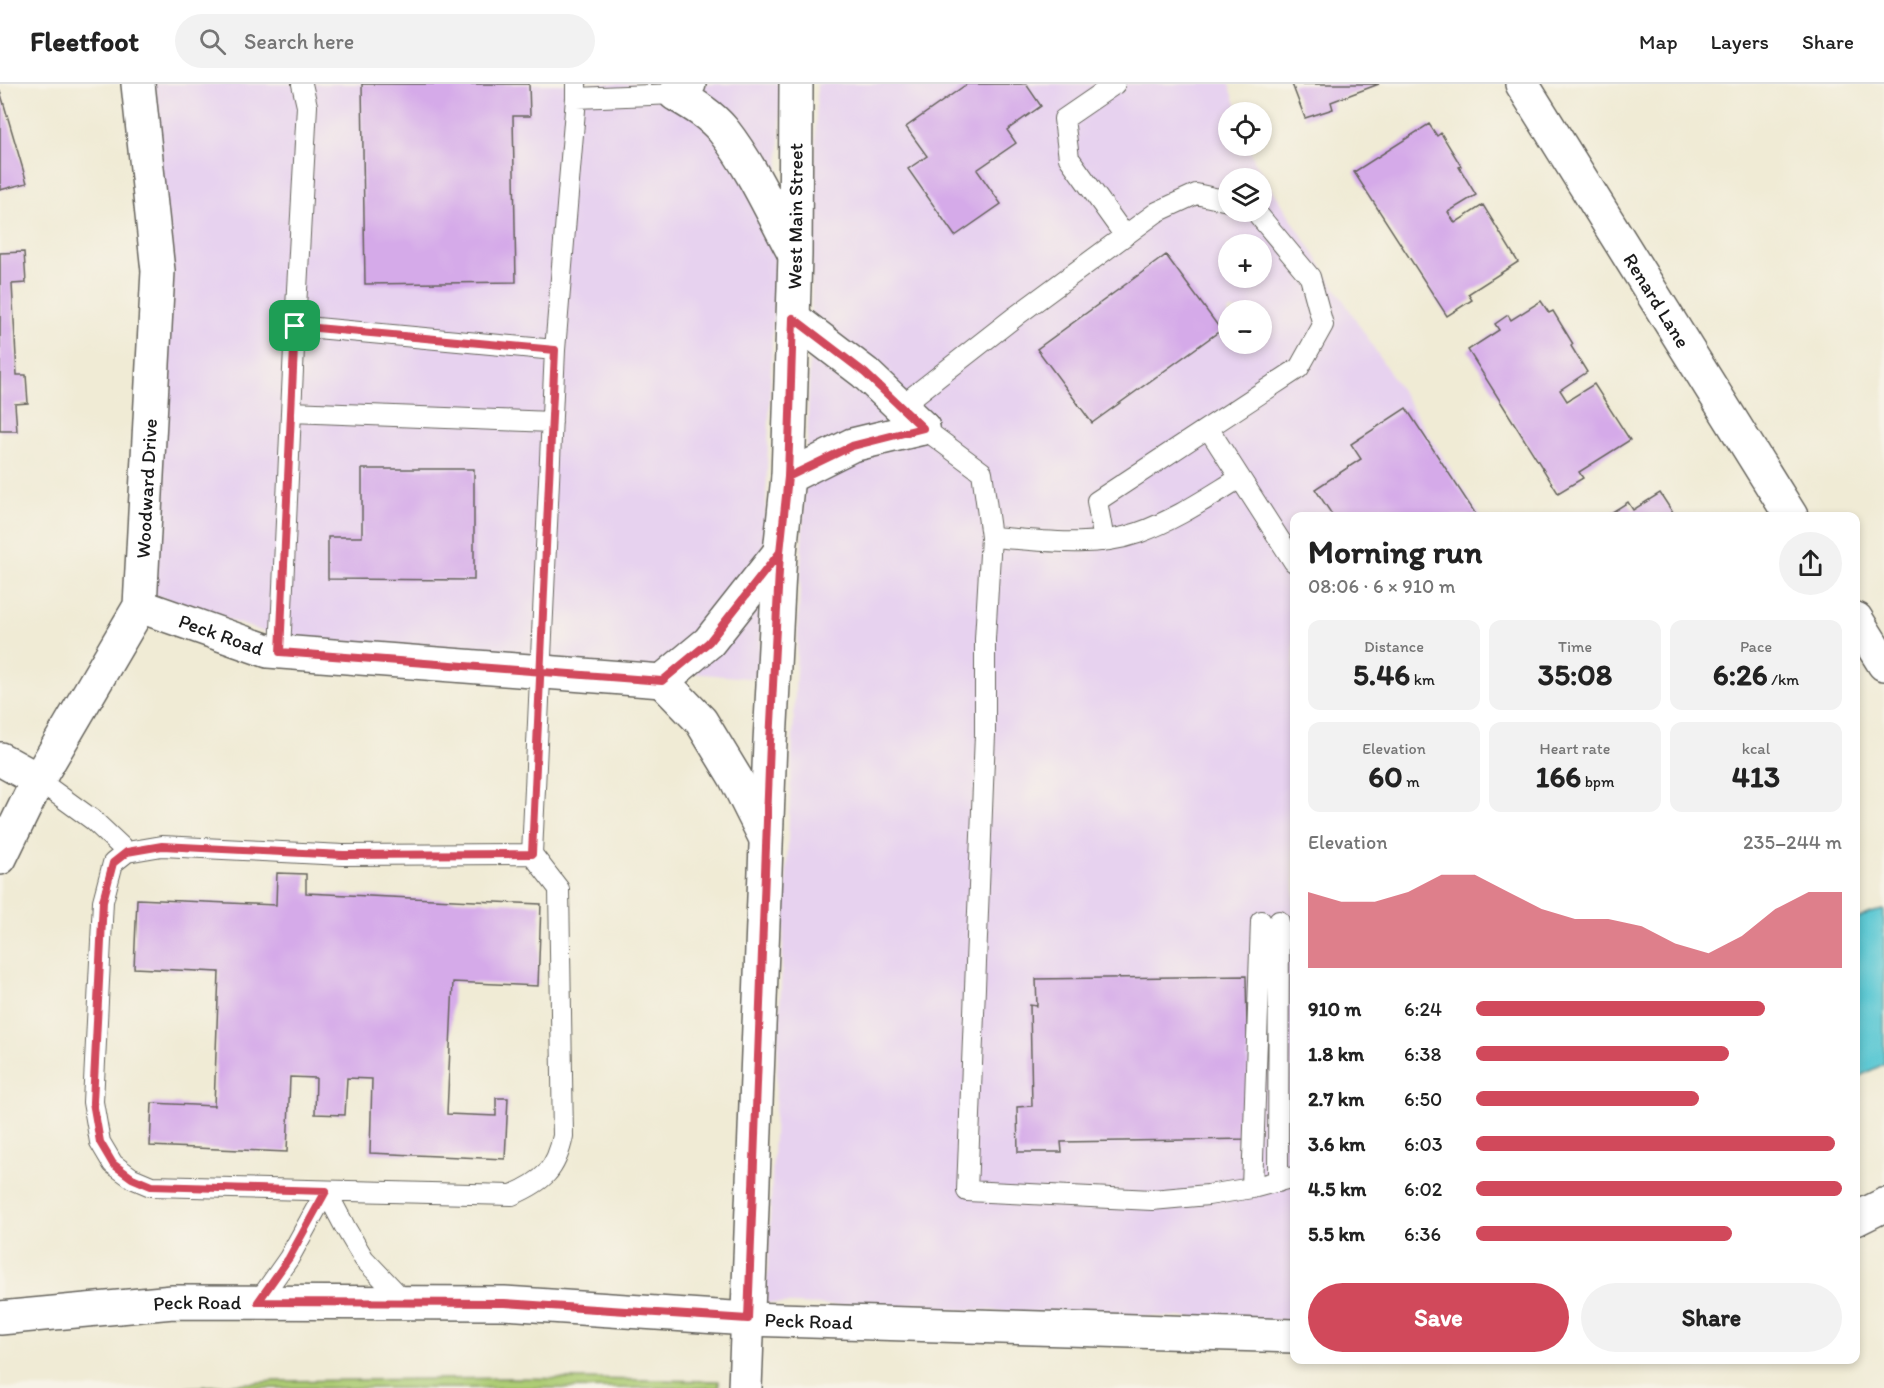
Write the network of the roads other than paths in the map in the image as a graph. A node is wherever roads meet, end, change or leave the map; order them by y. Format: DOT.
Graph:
graph roads {
  1 [pos="138,84"];
  2 [pos="302,84"];
  3 [pos="796,84"];
  4 [pos="1115,84"];
  5 [pos="1522,84"];
  6 [pos="682,89"];
  7 [pos="576,91"];
  8 [pos="1218,199"];
  9 [pos="1264,222"];
  10 [pos="1125,236"];
  11 [pos="795,255"];
  12 [pos="793,318"];
  13 [pos="295,326"];
  14 [pos="555,350"];
  15 [pos="291,412"];
  16 [pos="912,417"];
  17 [pos="552,422"];
  18 [pos="1208,428"];
  19 [pos="788,477"];
  20 [pos="1240,478"];
  21 [pos="1789,512"];
  22 [pos="991,537"];
  23 [pos="1104,541"];
  24 [pos="780,552"];
  25 [pos="1290,556"];
  26 [pos="140,606"];
  27 [pos="1860,625"];
  28 [pos="280,652"];
  29 [pos="1884,664"];
  30 [pos="541,672"];
  31 [pos="662,681"];
  32 [pos="0,759"];
  33 [pos="38,780"];
  34 [pos="766,840"];
  35 [pos="127,852"];
  36 [pos="532,854"];
  37 [pos="0,858"];
  38 [pos="1286,1179"];
  39 [pos="1252,1188"];
  40 [pos="326,1191"];
  41 [pos="1884,1205"];
  42 [pos="1860,1217"];
  43 [pos="258,1302"];
  44 [pos="405,1303"];
  45 [pos="0,1318"];
  46 [pos="748,1319"];
  47 [pos="1290,1336"];
  48 [pos="745,1388"];
  1 -- 26 [label="street, Woodward Drive"];
  2 -- 13 [label="lane"];
  3 -- 11 [label="street, West Main Street"];
  4 -- 10 [label="lane"];
  5 -- 21 [label="street, Renard Lane"];
  6 -- 7 [label="lane"];
  6 -- 11 [label="street"];
  7 -- 14 [label="lane"];
  8 -- 10 [label="lane"];
  9 -- 18 [label="lane"];
  10 -- 16 [label="lane"];
  11 -- 12 [label="street, West Main Street"];
  12 -- 16 [label="street"];
  12 -- 19 [label="street, West Main Street"];
  13 -- 14 [label="lane"];
  13 -- 15 [label="lane"];
  14 -- 17 [label="lane"];
  15 -- 17 [label="lane"];
  15 -- 28 [label="lane"];
  16 -- 19 [label="street"];
  16 -- 22 [label="lane"];
  17 -- 30 [label="lane"];
  18 -- 20 [label="lane"];
  18 -- 23 [label="lane"];
  19 -- 24 [label="street, West Main Street"];
  20 -- 23 [label="lane"];
  20 -- 25 [label="lane"];
  22 -- 23 [label="lane"];
  22 -- 39 [label="lane"];
  24 -- 31 [label="street"];
  24 -- 34 [label="street, West Main Street"];
  26 -- 28 [label="street, Peck Road"];
  26 -- 33 [label="street, Woodward Drive"];
  27 -- 29 [label="street"];
  28 -- 30 [label="street, Peck Road"];
  30 -- 31 [label="street, Peck Road"];
  30 -- 36 [label="lane"];
  31 -- 34 [label="street"];
  32 -- 33 [label="street"];
  33 -- 35 [label="lane"];
  33 -- 37 [label="street, Woodward Drive"];
  34 -- 46 [label="street, West Main Street"];
  35 -- 36 [label="lane"];
  35 -- 40 [label="lane"];
  36 -- 40 [label="lane"];
  38 -- 39 [label="lane"];
  38 -- 39 [label="lane"];
  40 -- 43 [label="lane"];
  40 -- 44 [label="lane"];
  41 -- 42 [label="street"];
  43 -- 44 [label="street, Peck Road"];
  43 -- 45 [label="street, Peck Road"];
  44 -- 46 [label="street, Peck Road"];
  46 -- 47 [label="street, Peck Road"];
  46 -- 48 [label="street, West Main Street"];
}
